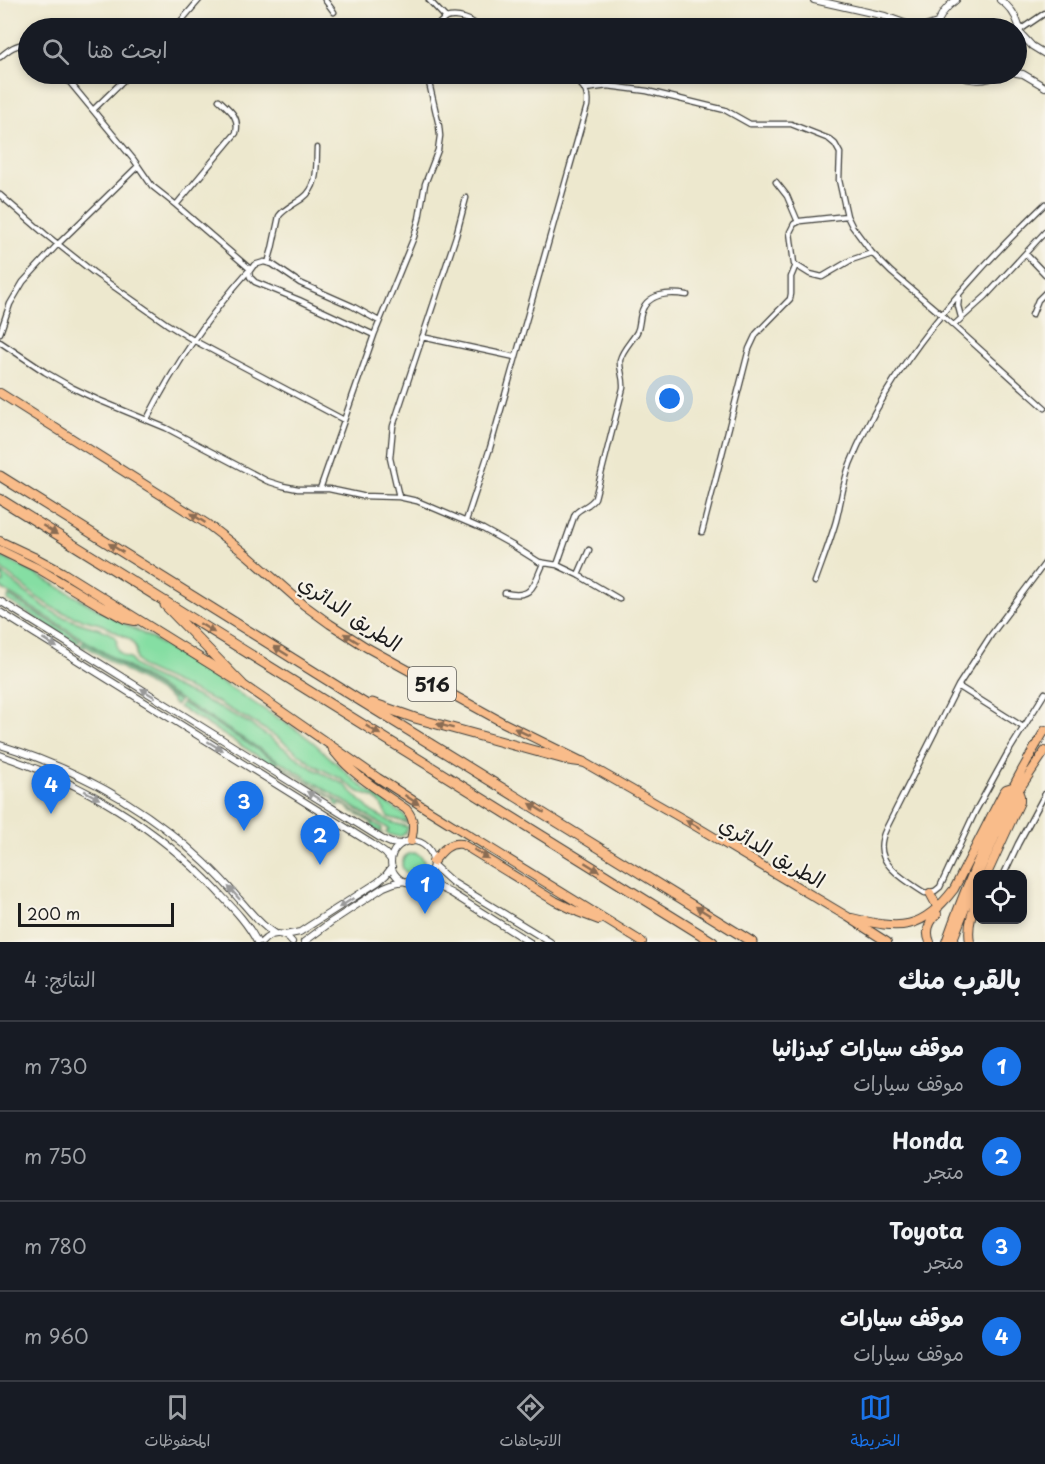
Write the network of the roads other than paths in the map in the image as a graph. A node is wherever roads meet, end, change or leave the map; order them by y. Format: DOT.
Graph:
graph roads {
  1 [pos="199,0"];
  2 [pos="325,0"];
  3 [pos="429,0"];
  4 [pos="814,0"];
  5 [pos="956,0"];
  6 [pos="1000,0"];
  7 [pos="334,12"];
  8 [pos="1045,13"];
  9 [pos="184,18"];
  10 [pos="446,18"];
  11 [pos="463,18"];
  12 [pos="891,18"];
  13 [pos="940,18"];
  14 [pos="1016,18"];
  15 [pos="1027,27"];
  16 [pos="1027,40"];
  17 [pos="18,45"];
  18 [pos="1045,54"];
  19 [pos="0,57"];
  20 [pos="1027,76"];
  21 [pos="71,84"];
  22 [pos="120,84"];
  23 [pos="429,84"];
  24 [pos="580,84"];
  25 [pos="1045,87"];
  26 [pos="585,89"];
  27 [pos="219,100"];
  28 [pos="93,110"];
  29 [pos="318,148"];
  30 [pos="138,166"];
  31 [pos="776,182"];
  32 [pos="0,195"];
  33 [pos="465,198"];
  34 [pos="1045,204"];
  35 [pos="176,205"];
  36 [pos="847,216"];
  37 [pos="798,222"];
  38 [pos="1045,232"];
  39 [pos="58,244"];
  40 [pos="872,253"];
  41 [pos="1026,254"];
  42 [pos="268,263"];
  43 [pos="796,265"];
  44 [pos="250,269"];
  45 [pos="1045,274"];
  46 [pos="1045,293"];
  47 [pos="959,295"];
  48 [pos="687,296"];
  49 [pos="942,315"];
  50 [pos="1032,315"];
  51 [pos="961,317"];
  52 [pos="379,321"];
  53 [pos="954,325"];
  54 [pos="0,333"];
  55 [pos="374,335"];
  56 [pos="422,337"];
  57 [pos="193,340"];
  58 [pos="0,342"];
  59 [pos="515,357"];
  60 [pos="0,393"];
  61 [pos="1045,408"];
  62 [pos="147,419"];
  63 [pos="344,420"];
  64 [pos="0,476"];
  65 [pos="320,489"];
  66 [pos="399,497"];
  67 [pos="0,499"];
  68 [pos="466,521"];
  69 [pos="702,532"];
  70 [pos="0,541"];
  71 [pos="0,550"];
  72 [pos="589,550"];
  73 [pos="1045,563"];
  74 [pos="543,564"];
  75 [pos="557,565"];
  76 [pos="578,574"];
  77 [pos="815,582"];
  78 [pos="505,593"];
  79 [pos="157,597"];
  80 [pos="619,599"];
  81 [pos="0,601"];
  82 [pos="0,612"];
  83 [pos="141,621"];
  84 [pos="242,684"];
  85 [pos="958,686"];
  86 [pos="1045,693"];
  87 [pos="356,698"];
  88 [pos="1023,727"];
  89 [pos="1045,730"];
  90 [pos="327,743"];
  91 [pos="0,745"];
  92 [pos="1045,751"];
  93 [pos="0,755"];
  94 [pos="583,762"];
  95 [pos="1015,789"];
  96 [pos="1045,794"];
  97 [pos="155,835"];
  98 [pos="411,841"];
  99 [pos="150,842"];
  100 [pos="400,844"];
  101 [pos="391,864"];
  102 [pos="433,864"];
  103 [pos="980,870"];
  104 [pos="989,870"];
  105 [pos="1006,870"];
  106 [pos="404,881"];
  107 [pos="421,881"];
  108 [pos="958,884"];
  109 [pos="973,888"];
  110 [pos="930,893"];
  111 [pos="938,908"];
  112 [pos="973,911"];
  113 [pos="848,917"];
  114 [pos="613,924"];
  115 [pos="275,934"];
  116 [pos="285,935"];
  117 [pos="967,940"];
  118 [pos="257,942"];
  119 [pos="262,942"];
  120 [pos="292,942"];
  121 [pos="303,942"];
  122 [pos="529,942"];
  123 [pos="550,942"];
  124 [pos="642,942"];
  125 [pos="714,942"];
  126 [pos="752,942"];
  127 [pos="887,942"];
  128 [pos="930,942"];
  129 [pos="946,942"];
  130 [pos="952,942"];
  1 -- 9 [label="street"];
  2 -- 7 [label="street"];
  3 -- 10 [label="street"];
  4 -- 12 [label="street"];
  5 -- 13 [label="street"];
  6 -- 14 [label="street"];
  8 -- 15 [label="street"];
  10 -- 11 [label="street"];
  16 -- 18 [label="street"];
  17 -- 19 [label="street"];
  20 -- 25 [label="street"];
  21 -- 28 [label="street"];
  22 -- 28 [label="street"];
  23 -- 52 [label="street"];
  24 -- 26 [label="street"];
  26 -- 36 [label="street"];
  26 -- 59 [label="street"];
  27 -- 35 [label="street"];
  28 -- 30 [label="street"];
  29 -- 42 [label="street"];
  30 -- 35 [label="street"];
  30 -- 39 [label="street"];
  31 -- 37 [label="street"];
  32 -- 39 [label="street"];
  33 -- 56 [label="street"];
  34 -- 47 [label="street"];
  35 -- 44 [label="street"];
  36 -- 37 [label="street"];
  36 -- 40 [label="street"];
  37 -- 43 [label="street"];
  38 -- 41 [label="street"];
  39 -- 54 [label="street"];
  39 -- 57 [label="street"];
  40 -- 43 [label="street"];
  40 -- 49 [label="street"];
  41 -- 45 [label="street"];
  41 -- 51 [label="street"];
  42 -- 44 [label="street"];
  42 -- 52 [label="street"];
  43 -- 69 [label="street"];
  44 -- 55 [label="street"];
  44 -- 57 [label="street"];
  46 -- 50 [label="street"];
  47 -- 49 [label="street"];
  47 -- 51 [label="street"];
  48 -- 75 [label="street"];
  49 -- 53 [label="street"];
  49 -- 77 [label="street"];
  51 -- 53 [label="street"];
  52 -- 55 [label="street"];
  53 -- 61 [label="street"];
  55 -- 63 [label="street"];
  56 -- 59 [label="street"];
  56 -- 66 [label="street"];
  57 -- 62 [label="street"];
  57 -- 63 [label="street"];
  58 -- 62 [label="street"];
  59 -- 68 [label="street"];
  94 -- 60 [label="highway, الطريق الدائري / 516, one-way"];
  62 -- 65 [label="street"];
  63 -- 65 [label="street"];
  87 -- 64 [label="highway, 516, one-way"];
  65 -- 66 [label="street"];
  66 -- 68 [label="street"];
  67 -- 79 [label="highway, one-way"];
  68 -- 74 [label="street"];
  70 -- 83 [label="highway"];
  71 -- 83 [label="highway"];
  72 -- 76 [label="street"];
  73 -- 85 [label="street"];
  74 -- 75 [label="street"];
  74 -- 78 [label="street"];
  75 -- 76 [label="street"];
  76 -- 80 [label="street"];
  79 -- 84 [label="highway"];
  79 -- 125 [label="highway, one-way"];
  100 -- 81 [label="street, one-way"];
  82 -- 101 [label="street, one-way"];
  83 -- 84 [label="highway"];
  84 -- 90 [label="highway"];
  85 -- 88 [label="street"];
  85 -- 110 [label="street"];
  86 -- 88 [label="street"];
  94 -- 87 [label="highway, 516, one-way"];
  126 -- 87 [label="highway, 516, one-way"];
  88 -- 110 [label="street"];
  89 -- 95 [label="main road"];
  90 -- 98 [label="highway"];
  90 -- 114 [label="highway, one-way"];
  115 -- 91 [label="street, one-way"];
  92 -- 95 [label="main road"];
  93 -- 97 [label="street, one-way"];
  113 -- 94 [label="highway, الطريق الدائري / 516, one-way"];
  95 -- 103 [label="main road"];
  95 -- 104 [label="main road"];
  95 -- 108 [label="main road"];
  95 -- 129 [label="main road"];
  96 -- 105 [label="street"];
  97 -- 99 [label="street"];
  97 -- 118 [label="street"];
  98 -- 100 [label="street"];
  98 -- 102 [label="street"];
  100 -- 101 [label="street"];
  101 -- 106 [label="street"];
  101 -- 116 [label="street, one-way"];
  102 -- 107 [label="street"];
  102 -- 114 [label="highway, one-way"];
  102 -- 123 [label="street"];
  106 -- 107 [label="street"];
  106 -- 121 [label="street"];
  107 -- 122 [label="street"];
  108 -- 111 [label="main road"];
  108 -- 128 [label="main road"];
  109 -- 130 [label="main road"];
  110 -- 111 [label="main road"];
  111 -- 113 [label="main road"];
  112 -- 117 [label="main road"];
  113 -- 127 [label="highway, الطريق الدائري / 516"];
  114 -- 124 [label="highway"];
  115 -- 116 [label="street"];
  115 -- 119 [label="street"];
  116 -- 120 [label="street"];
}
